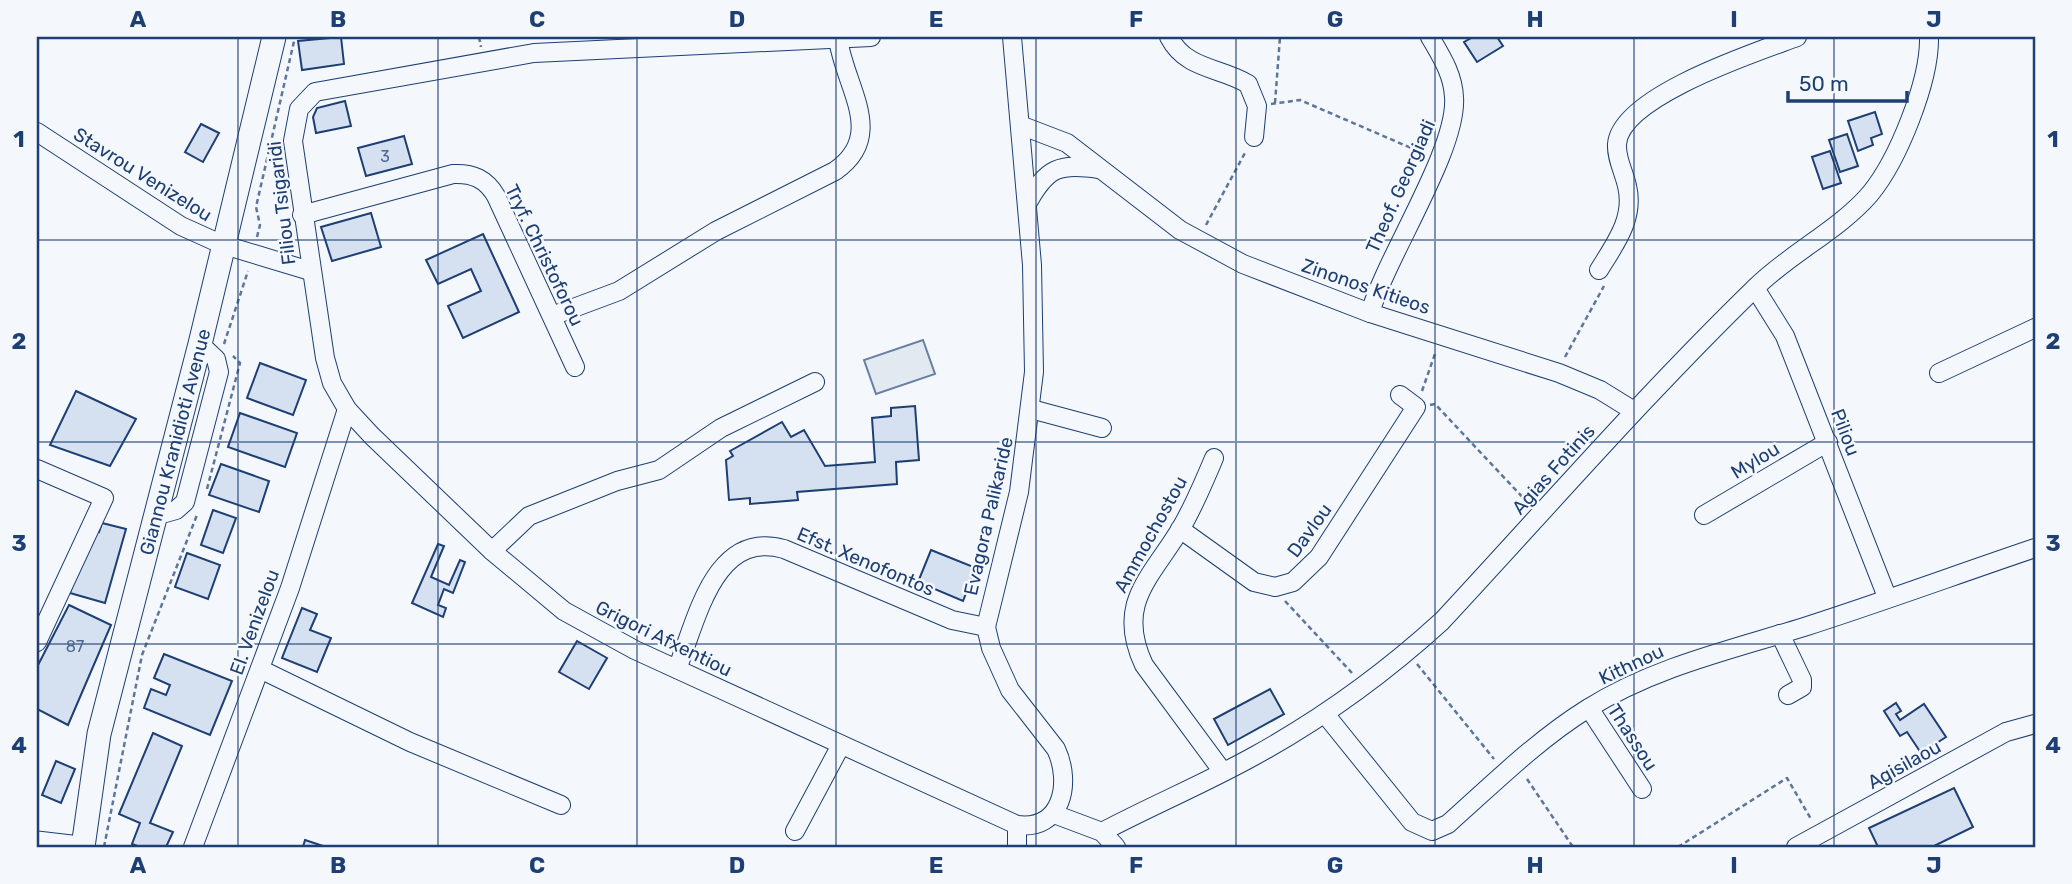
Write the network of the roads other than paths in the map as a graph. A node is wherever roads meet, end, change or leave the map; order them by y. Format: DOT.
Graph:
graph roads {
  1 [pos="274,37"];
  2 [pos="871,37"];
  3 [pos="1012,37"];
  4 [pos="1169,37"];
  5 [pos="1430,37"];
  6 [pos="1797,37"];
  7 [pos="1928,37"];
  8 [pos="838,40"];
  9 [pos="650,41"];
  10 [pos="1020,125"];
  11 [pos="37,132"];
  12 [pos="1254,137"];
  13 [pos="1099,169"];
  14 [pos="1027,204"];
  15 [pos="302,215"];
  16 [pos="221,244"];
  17 [pos="1599,270"];
  18 [pos="310,271"];
  19 [pos="1755,288"];
  20 [pos="1370,313"];
  21 [pos="552,316"];
  22 [pos="2035,328"];
  23 [pos="575,366"];
  24 [pos="1939,373"];
  25 [pos="815,382"];
  26 [pos="1401,395"];
  27 [pos="347,409"];
  28 [pos="1031,409"];
  29 [pos="1634,411"];
  30 [pos="1102,428"];
  31 [pos="1828,442"];
  32 [pos="1214,458"];
  33 [pos="37,469"];
  34 [pos="1704,515"];
  35 [pos="1180,529"];
  36 [pos="2035,548"];
  37 [pos="492,551"];
  38 [pos="1887,597"];
  39 [pos="986,627"];
  40 [pos="1780,635"];
  41 [pos="37,642"];
  42 [pos="677,668"];
  43 [pos="260,669"];
  44 [pos="1788,695"];
  45 [pos="1589,708"];
  46 [pos="1325,713"];
  47 [pos="2035,724"];
  48 [pos="841,745"];
  49 [pos="1223,772"];
  50 [pos="1642,789"];
  51 [pos="561,805"];
  52 [pos="1054,814"];
  53 [pos="1017,825"];
  54 [pos="795,831"];
  55 [pos="1102,832"];
  56 [pos="37,843"];
  57 [pos="71,847"];
  58 [pos="83,847"];
  59 [pos="192,847"];
  60 [pos="1017,847"];
  61 [pos="1116,847"];
  62 [pos="1796,847"];
  1 -- 16 [label="main road, Giannou Kranidioti Avenue"];
  2 -- 8 [label="street, Filiou Tsigaridi"];
  3 -- 10 [label="street, Evagora Palikaride"];
  4 -- 12 [label="street"];
  5 -- 20 [label="street, Theof. Georgiadi"];
  6 -- 17 [label="street"];
  7 -- 19 [label="street, Agias Fotinis"];
  8 -- 9 [label="street, Filiou Tsigaridi"];
  8 -- 21 [label="street"];
  9 -- 15 [label="street, Filiou Tsigaridi"];
  10 -- 13 [label="street, Zinonos Kitieos"];
  10 -- 14 [label="street, Evagora Palikaride"];
  11 -- 16 [label="street, Stavrou Venizelou"];
  13 -- 14 [label="street"];
  13 -- 20 [label="street, Zinonos Kitieos"];
  14 -- 28 [label="street, Evagora Palikaride"];
  15 -- 18 [label="street, Filiou Tsigaridi"];
  15 -- 21 [label="street, Tryf. Christoforou"];
  16 -- 18 [label="street, Stavrou Venizelou"];
  16 -- 58 [label="main road, Giannou Kranidioti Avenue"];
  18 -- 27 [label="street, Filiou Tsigaridi"];
  19 -- 29 [label="street, Agias Fotinis"];
  19 -- 31 [label="street, Piliou"];
  20 -- 29 [label="street, Zinonos Kitieos"];
  21 -- 23 [label="street, Tryf. Christoforou"];
  22 -- 24 [label="street"];
  25 -- 37 [label="street"];
  26 -- 35 [label="street, Davlou"];
  27 -- 37 [label="street, Grigori Afxentiou"];
  27 -- 43 [label="street, El. Venizelou"];
  28 -- 30 [label="street"];
  28 -- 39 [label="street, Evagora Palikaride"];
  29 -- 46 [label="street, Agias Fotinis"];
  31 -- 34 [label="street, Mylou"];
  31 -- 38 [label="street, Piliou"];
  32 -- 35 [label="street, Ammochostou"];
  33 -- 41 [label="street"];
  35 -- 49 [label="street, Ammochostou"];
  36 -- 38 [label="street, Kithnou"];
  37 -- 42 [label="street, Grigori Afxentiou"];
  38 -- 40 [label="street, Kithnou"];
  39 -- 42 [label="street, Efst. Xenofontos"];
  39 -- 52 [label="street"];
  40 -- 44 [label="street"];
  40 -- 45 [label="street, Kithnou"];
  42 -- 48 [label="street, Grigori Afxentiou"];
  43 -- 51 [label="street"];
  43 -- 59 [label="street, El. Venizelou"];
  45 -- 46 [label="street, Kithnou"];
  45 -- 50 [label="street, Thassou"];
  46 -- 49 [label="street, Agias Fotinis"];
  47 -- 62 [label="street, Agisilaou"];
  48 -- 53 [label="street, Grigori Afxentiou"];
  48 -- 54 [label="street"];
  49 -- 55 [label="street, Agias Fotinis"];
  52 -- 53 [label="street"];
  52 -- 55 [label="street"];
  53 -- 60 [label="street"];
  55 -- 61 [label="street"];
  56 -- 57 [label="main road"];
}
